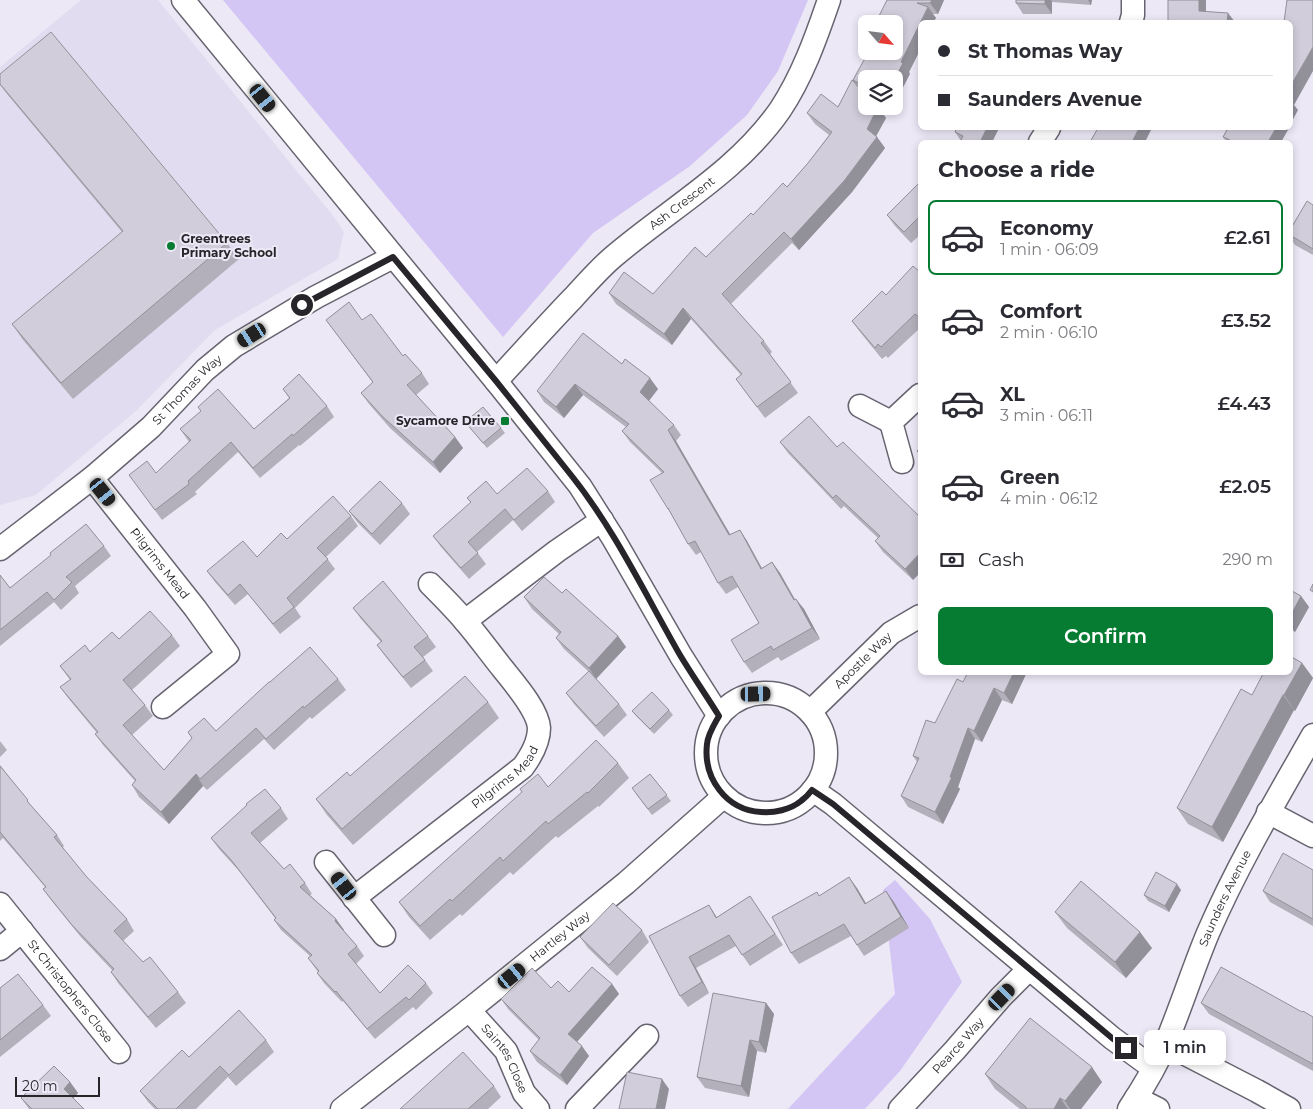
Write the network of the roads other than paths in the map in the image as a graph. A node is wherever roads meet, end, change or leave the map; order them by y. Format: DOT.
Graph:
graph roads {
  1 [pos="183,0"];
  2 [pos="829,0"];
  3 [pos="1134,0"];
  4 [pos="1132,20"];
  5 [pos="393,257"];
  6 [pos="496,381"];
  7 [pos="918,397"];
  8 [pos="860,406"];
  9 [pos="892,422"];
  10 [pos="902,462"];
  11 [pos="92,478"];
  12 [pos="602,520"];
  13 [pos="0,549"];
  14 [pos="430,584"];
  15 [pos="918,617"];
  16 [pos="465,621"];
  17 [pos="163,707"];
  18 [pos="810,712"];
  19 [pos="719,716"];
  20 [pos="1313,735"];
  21 [pos="812,790"];
  22 [pos="724,796"];
  23 [pos="1268,812"];
  24 [pos="1313,836"];
  25 [pos="326,862"];
  26 [pos="354,898"];
  27 [pos="0,904"];
  28 [pos="22,931"];
  29 [pos="384,935"];
  30 [pos="0,949"];
  31 [pos="1029,969"];
  32 [pos="469,1010"];
  33 [pos="647,1036"];
  34 [pos="1166,1044"];
  35 [pos="119,1052"];
  36 [pos="1154,1068"];
  37 [pos="1133,1103"];
  38 [pos="342,1109"];
  39 [pos="538,1109"];
  40 [pos="577,1109"];
  41 [pos="900,1109"];
  42 [pos="1158,1109"];
  43 [pos="1289,1109"];
  1 -- 5 [label="street"];
  2 -- 6 [label="street, Ash Crescent"];
  3 -- 4 [label="street"];
  5 -- 6 [label="street"];
  5 -- 11 [label="street, St Thomas Way"];
  6 -- 12 [label="street"];
  7 -- 9 [label="street"];
  8 -- 9 [label="street"];
  9 -- 10 [label="street"];
  11 -- 13 [label="street, St Thomas Way"];
  11 -- 17 [label="street, Pilgrims Mead"];
  12 -- 16 [label="street"];
  12 -- 19 [label="street"];
  14 -- 16 [label="street, Pilgrims Mead"];
  15 -- 18 [label="street, Apostle Way"];
  16 -- 26 [label="street, Pilgrims Mead"];
  18 -- 19 [label="street"];
  18 -- 21 [label="street"];
  19 -- 22 [label="street"];
  20 -- 23 [label="street, Saunders Avenue"];
  21 -- 22 [label="street"];
  21 -- 31 [label="street"];
  22 -- 32 [label="street, Hartley Way"];
  23 -- 24 [label="street"];
  23 -- 34 [label="street, Saunders Avenue"];
  25 -- 26 [label="street"];
  26 -- 29 [label="street"];
  27 -- 28 [label="street, St Christophers Close"];
  28 -- 30 [label="street, St Christophers Close"];
  28 -- 35 [label="street, St Christophers Close"];
  31 -- 36 [label="street"];
  31 -- 41 [label="street, Pearce Way"];
  32 -- 38 [label="street, Hartley Way"];
  32 -- 39 [label="street, Saintes Close"];
  33 -- 40 [label="street"];
  34 -- 36 [label="street, Saunders Avenue"];
  34 -- 43 [label="street"];
  36 -- 37 [label="street, Saunders Avenue"];
  37 -- 42 [label="street"];
}
